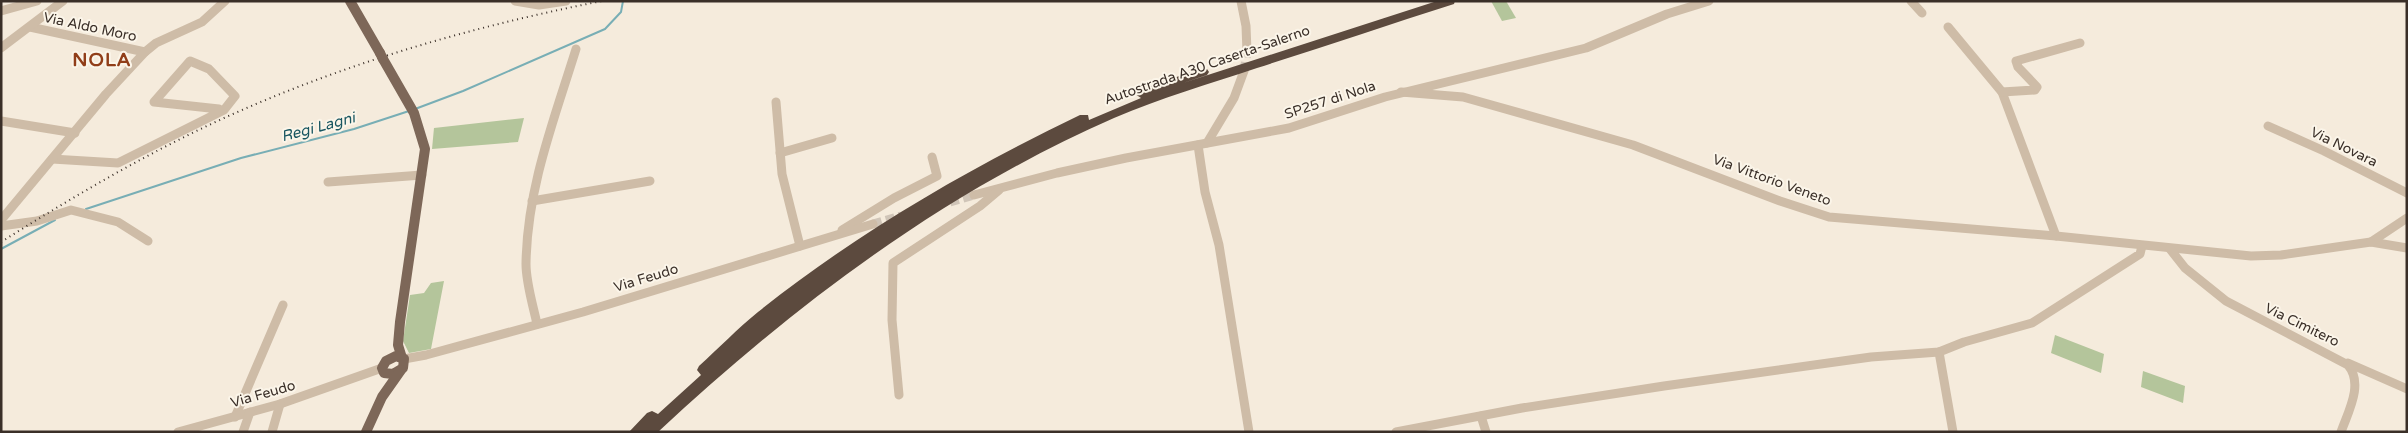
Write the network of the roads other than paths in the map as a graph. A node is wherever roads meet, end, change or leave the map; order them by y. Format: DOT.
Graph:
graph roads {
  1 [pos="15,1"];
  2 [pos="37,1"];
  3 [pos="63,1"];
  4 [pos="225,1"];
  5 [pos="515,1"];
  6 [pos="566,1"];
  7 [pos="1241,1"];
  8 [pos="1425,1"];
  9 [pos="1450,1"];
  10 [pos="1709,1"];
  11 [pos="1911,1"];
  12 [pos="350,2"];
  13 [pos="5,10"];
  14 [pos="1922,13"];
  15 [pos="30,27"];
  16 [pos="1948,27"];
  17 [pos="2080,43"];
  18 [pos="1,48"];
  19 [pos="576,49"];
  20 [pos="145,52"];
  21 [pos="1247,52"];
  22 [pos="1244,72"];
  23 [pos="1454,81"];
  24 [pos="1439,85"];
  25 [pos="1401,92"];
  26 [pos="1453,92"];
  27 [pos="2002,92"];
  28 [pos="1463,97"];
  29 [pos="776,102"];
  30 [pos="219,109"];
  31 [pos="1,121"];
  32 [pos="2268,126"];
  33 [pos="74,133"];
  34 [pos="832,138"];
  35 [pos="1202,144"];
  36 [pos="780,153"];
  37 [pos="932,157"];
  38 [pos="52,159"];
  39 [pos="422,175"];
  40 [pos="650,181"];
  41 [pos="328,182"];
  42 [pos="1003,187"];
  43 [pos="2407,193"];
  44 [pos="974,195"];
  45 [pos="532,201"];
  46 [pos="2407,218"];
  47 [pos="1,220"];
  48 [pos="873,224"];
  49 [pos="1,226"];
  50 [pos="833,235"];
  51 [pos="2056,236"];
  52 [pos="148,241"];
  53 [pos="2370,242"];
  54 [pos="800,246"];
  55 [pos="2146,246"];
  56 [pos="2407,248"];
  57 [pos="2170,249"];
  58 [pos="2197,252"];
  59 [pos="2186,268"];
  60 [pos="283,306"];
  61 [pos="400,322"];
  62 [pos="537,324"];
  63 [pos="1939,352"];
  64 [pos="2345,362"];
  65 [pos="403,363"];
  66 [pos="384,367"];
  67 [pos="2407,388"];
  68 [pos="899,395"];
  69 [pos="382,397"];
  70 [pos="280,404"];
  71 [pos="250,412"];
  72 [pos="1481,416"];
  73 [pos="235,417"];
  74 [pos="199,429"];
  75 [pos="178,432"];
  76 [pos="243,432"];
  77 [pos="272,432"];
  78 [pos="366,432"];
  79 [pos="636,432"];
  80 [pos="648,432"];
  81 [pos="1249,432"];
  82 [pos="1396,432"];
  83 [pos="1486,432"];
  84 [pos="1953,432"];
  85 [pos="2341,432"];
  1 -- 13 [label="street"];
  2 -- 13 [label="street"];
  3 -- 15 [label="street"];
  4 -- 20 [label="street"];
  5 -- 6 [label="street"];
  7 -- 21 [label="street"];
  8 -- 79 [label="highway, Autostrada A30 Caserta-Salerno"];
  9 -- 80 [label="highway, Autostrada A30 Caserta-Salerno"];
  10 -- 23 [label="street, SP257 di Nola"];
  11 -- 14 [label="street"];
  12 -- 39 [label="main road"];
  15 -- 18 [label="street"];
  15 -- 20 [label="street, Via Aldo Moro"];
  16 -- 27 [label="street"];
  17 -- 27 [label="street"];
  19 -- 45 [label="street"];
  20 -- 33 [label="street"];
  22 -- 35 [label="street"];
  23 -- 24 [label="street, SP257 di Nola"];
  23 -- 26 [label="street"];
  24 -- 25 [label="street, SP257 di Nola"];
  24 -- 26 [label="street"];
  25 -- 28 [label="street, Via Vittorio Veneto"];
  25 -- 35 [label="street, SP257 di Nola"];
  26 -- 28 [label="street"];
  27 -- 51 [label="street"];
  28 -- 51 [label="street, Via Vittorio Veneto"];
  29 -- 36 [label="street"];
  30 -- 38 [label="street"];
  31 -- 33 [label="street"];
  32 -- 43 [label="street, Via Novara"];
  33 -- 38 [label="street"];
  34 -- 36 [label="street"];
  35 -- 42 [label="street, SP257 di Nola"];
  35 -- 81 [label="street"];
  36 -- 54 [label="street"];
  37 -- 50 [label="street"];
  38 -- 47 [label="street"];
  39 -- 41 [label="street"];
  39 -- 61 [label="main road"];
  40 -- 45 [label="street"];
  42 -- 44 [label="street, SP257 di Nola"];
  42 -- 68 [label="street"];
  45 -- 62 [label="street"];
  46 -- 53 [label="street"];
  48 -- 50 [label="street, Via Feudo"];
  49 -- 52 [label="street"];
  50 -- 54 [label="street, Via Feudo"];
  51 -- 55 [label="street, Via Vittorio Veneto"];
  53 -- 56 [label="street, Via Vittorio Veneto"];
  53 -- 58 [label="street, Via Vittorio Veneto"];
  54 -- 62 [label="street, Via Feudo"];
  55 -- 57 [label="street, Via Vittorio Veneto"];
  55 -- 59 [label="street, Via Cimitero"];
  55 -- 63 [label="street"];
  57 -- 58 [label="street, Via Vittorio Veneto"];
  57 -- 59 [label="street, Via Cimitero"];
  58 -- 59 [label="street"];
  59 -- 64 [label="street, Via Cimitero"];
  60 -- 73 [label="street"];
  61 -- 65 [label="main road"];
  61 -- 66 [label="main road"];
  62 -- 65 [label="street, Via Feudo"];
  63 -- 72 [label="street"];
  63 -- 84 [label="street"];
  64 -- 67 [label="street"];
  64 -- 85 [label="street, Via Cimitero"];
  65 -- 66 [label="main road"];
  65 -- 66 [label="main road"];
  65 -- 69 [label="main road"];
  66 -- 69 [label="main road"];
  66 -- 70 [label="street, Via Feudo"];
  69 -- 78 [label="main road"];
  70 -- 71 [label="street, Via Feudo"];
  70 -- 77 [label="street"];
  71 -- 73 [label="street, Via Feudo"];
  71 -- 76 [label="street"];
  72 -- 82 [label="street"];
  72 -- 83 [label="street"];
  73 -- 74 [label="street, Via Feudo"];
  74 -- 75 [label="street, Via Feudo"];
}
